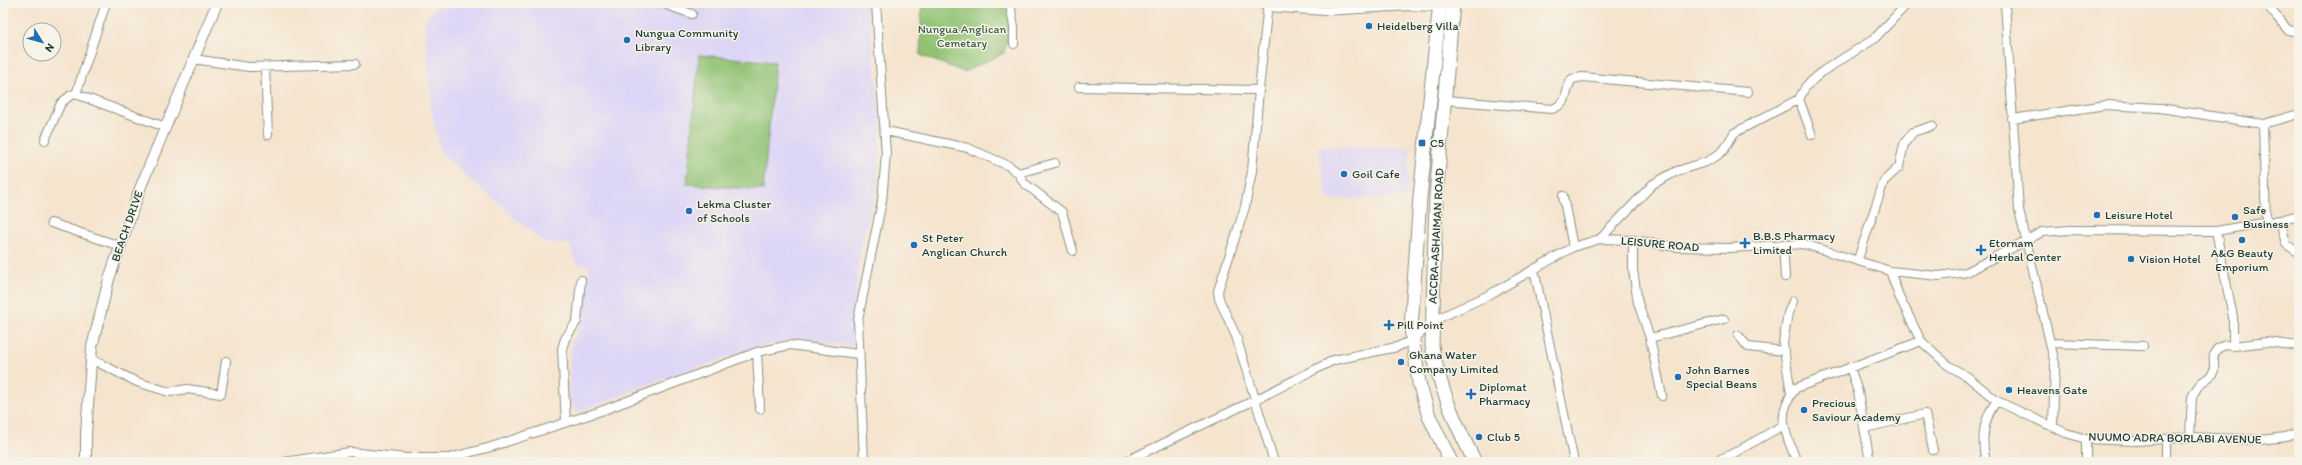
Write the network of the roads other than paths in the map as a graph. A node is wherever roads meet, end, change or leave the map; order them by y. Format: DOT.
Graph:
graph roads {
  1 [pos="106,3"];
  2 [pos="217,3"];
  3 [pos="661,3"];
  4 [pos="876,3"];
  5 [pos="1010,3"];
  6 [pos="1453,3"];
  7 [pos="1908,3"];
  8 [pos="2005,3"];
  9 [pos="1266,4"];
  10 [pos="1440,5"];
  11 [pos="1379,6"];
  12 [pos="2271,10"];
  13 [pos="692,14"];
  14 [pos="2299,32"];
  15 [pos="1014,44"];
  16 [pos="193,59"];
  17 [pos="355,64"];
  18 [pos="265,67"];
  19 [pos="1079,87"];
  20 [pos="1259,90"];
  21 [pos="1748,92"];
  22 [pos="76,94"];
  23 [pos="1799,99"];
  24 [pos="1445,100"];
  25 [pos="2299,114"];
  26 [pos="2012,119"];
  27 [pos="2263,124"];
  28 [pos="1932,126"];
  29 [pos="166,128"];
  30 [pos="886,131"];
  31 [pos="268,134"];
  32 [pos="1812,134"];
  33 [pos="44,140"];
  34 [pos="1055,163"];
  35 [pos="1018,173"];
  36 [pos="1563,196"];
  37 [pos="2299,215"];
  38 [pos="2280,220"];
  39 [pos="2266,222"];
  40 [pos="51,223"];
  41 [pos="2216,231"];
  42 [pos="1600,239"];
  43 [pos="2026,239"];
  44 [pos="1633,240"];
  45 [pos="1783,244"];
  46 [pos="120,246"];
  47 [pos="1574,247"];
  48 [pos="1073,251"];
  49 [pos="2299,253"];
  50 [pos="1858,259"];
  51 [pos="1534,269"];
  52 [pos="1890,271"];
  53 [pos="1786,277"];
  54 [pos="581,280"];
  55 [pos="1793,301"];
  56 [pos="1724,319"];
  57 [pos="1432,322"];
  58 [pos="1738,335"];
  59 [pos="1650,338"];
  60 [pos="1412,340"];
  61 [pos="1921,341"];
  62 [pos="2050,343"];
  63 [pos="2143,346"];
  64 [pos="2233,346"];
  65 [pos="2299,346"];
  66 [pos="1785,351"];
  67 [pos="757,352"];
  68 [pos="858,354"];
  69 [pos="91,359"];
  70 [pos="226,361"];
  71 [pos="1850,367"];
  72 [pos="1791,393"];
  73 [pos="1662,396"];
  74 [pos="1255,400"];
  75 [pos="1997,401"];
  76 [pos="760,409"];
  77 [pos="566,422"];
  78 [pos="1782,426"];
  79 [pos="2053,426"];
  80 [pos="1865,428"];
  81 [pos="2299,432"];
  82 [pos="2190,437"];
  83 [pos="2086,438"];
  84 [pos="2166,440"];
  85 [pos="1933,450"];
  86 [pos="449,460"];
  87 [pos="86,462"];
  88 [pos="284,462"];
  89 [pos="864,462"];
  90 [pos="1124,462"];
  91 [pos="1274,462"];
  92 [pos="1451,462"];
  93 [pos="1475,462"];
  94 [pos="1574,462"];
  95 [pos="1714,462"];
  96 [pos="1797,462"];
  97 [pos="1870,462"];
  98 [pos="1986,462"];
  99 [pos="2086,462"];
  100 [pos="2166,462"];
  1 -- 22 [label="street"];
  2 -- 16 [label="street, BEACH DRIVE"];
  3 -- 13 [label="street"];
  4 -- 30 [label="street"];
  5 -- 15 [label="street"];
  6 -- 24 [label="main road, ACCRA-ASHAIMAN ROAD"];
  7 -- 23 [label="street"];
  8 -- 26 [label="street"];
  9 -- 11 [label="street"];
  9 -- 20 [label="street"];
  10 -- 11 [label="street"];
  10 -- 60 [label="main road, ACCRA-ASHAIMAN ROAD"];
  12 -- 14 [label="street"];
  16 -- 18 [label="street"];
  16 -- 29 [label="street, BEACH DRIVE"];
  17 -- 18 [label="street"];
  18 -- 31 [label="street"];
  19 -- 20 [label="street"];
  20 -- 74 [label="street"];
  21 -- 24 [label="street"];
  22 -- 29 [label="street"];
  22 -- 33 [label="street"];
  23 -- 32 [label="street"];
  23 -- 42 [label="street"];
  24 -- 57 [label="main road, ACCRA-ASHAIMAN ROAD"];
  25 -- 27 [label="street"];
  26 -- 27 [label="street"];
  26 -- 43 [label="street"];
  27 -- 39 [label="street"];
  28 -- 50 [label="street"];
  29 -- 46 [label="street, BEACH DRIVE"];
  30 -- 35 [label="street"];
  30 -- 68 [label="street"];
  34 -- 35 [label="street"];
  35 -- 48 [label="street"];
  36 -- 47 [label="street"];
  37 -- 38 [label="street, LEISURE ROAD"];
  38 -- 39 [label="street, LEISURE ROAD"];
  38 -- 49 [label="street"];
  39 -- 41 [label="street, LEISURE ROAD"];
  40 -- 46 [label="street"];
  41 -- 43 [label="street, LEISURE ROAD"];
  41 -- 64 [label="street"];
  42 -- 44 [label="street, LEISURE ROAD"];
  42 -- 47 [label="street, LEISURE ROAD"];
  43 -- 52 [label="street, LEISURE ROAD"];
  43 -- 62 [label="street"];
  44 -- 45 [label="street, LEISURE ROAD"];
  44 -- 59 [label="street"];
  45 -- 50 [label="street, LEISURE ROAD"];
  45 -- 53 [label="street"];
  46 -- 69 [label="street, BEACH DRIVE"];
  47 -- 51 [label="street, LEISURE ROAD"];
  50 -- 52 [label="street, LEISURE ROAD"];
  51 -- 57 [label="street, LEISURE ROAD"];
  51 -- 94 [label="street"];
  52 -- 61 [label="street"];
  54 -- 77 [label="street"];
  55 -- 66 [label="street"];
  56 -- 59 [label="street"];
  57 -- 60 [label="street, LEISURE ROAD"];
  57 -- 93 [label="main road, ACCRA-ASHAIMAN ROAD"];
  58 -- 66 [label="street"];
  59 -- 73 [label="street"];
  60 -- 74 [label="street, LEISURE ROAD"];
  60 -- 92 [label="main road, ACCRA-ASHAIMAN ROAD"];
  61 -- 71 [label="street"];
  61 -- 75 [label="street, NUUMO ADRA BORLABI AVENUE"];
  62 -- 63 [label="street"];
  62 -- 79 [label="street"];
  64 -- 65 [label="street"];
  64 -- 82 [label="street"];
  66 -- 72 [label="street"];
  67 -- 68 [label="street"];
  67 -- 76 [label="street"];
  67 -- 77 [label="street"];
  68 -- 89 [label="street"];
  69 -- 70 [label="street"];
  69 -- 87 [label="street, BEACH DRIVE"];
  71 -- 72 [label="street"];
  71 -- 80 [label="street"];
  72 -- 78 [label="street"];
  74 -- 90 [label="street, LEISURE ROAD"];
  74 -- 91 [label="street"];
  75 -- 79 [label="street, NUUMO ADRA BORLABI AVENUE"];
  75 -- 98 [label="street"];
  77 -- 86 [label="street"];
  78 -- 95 [label="street"];
  78 -- 96 [label="street"];
  79 -- 83 [label="street, NUUMO ADRA BORLABI AVENUE"];
  80 -- 85 [label="street"];
  80 -- 97 [label="street"];
  81 -- 82 [label="street, NUUMO ADRA BORLABI AVENUE"];
  82 -- 84 [label="street, NUUMO ADRA BORLABI AVENUE"];
  83 -- 84 [label="street, NUUMO ADRA BORLABI AVENUE"];
  83 -- 99 [label="street"];
  84 -- 100 [label="street"];
  86 -- 88 [label="street"];
}
